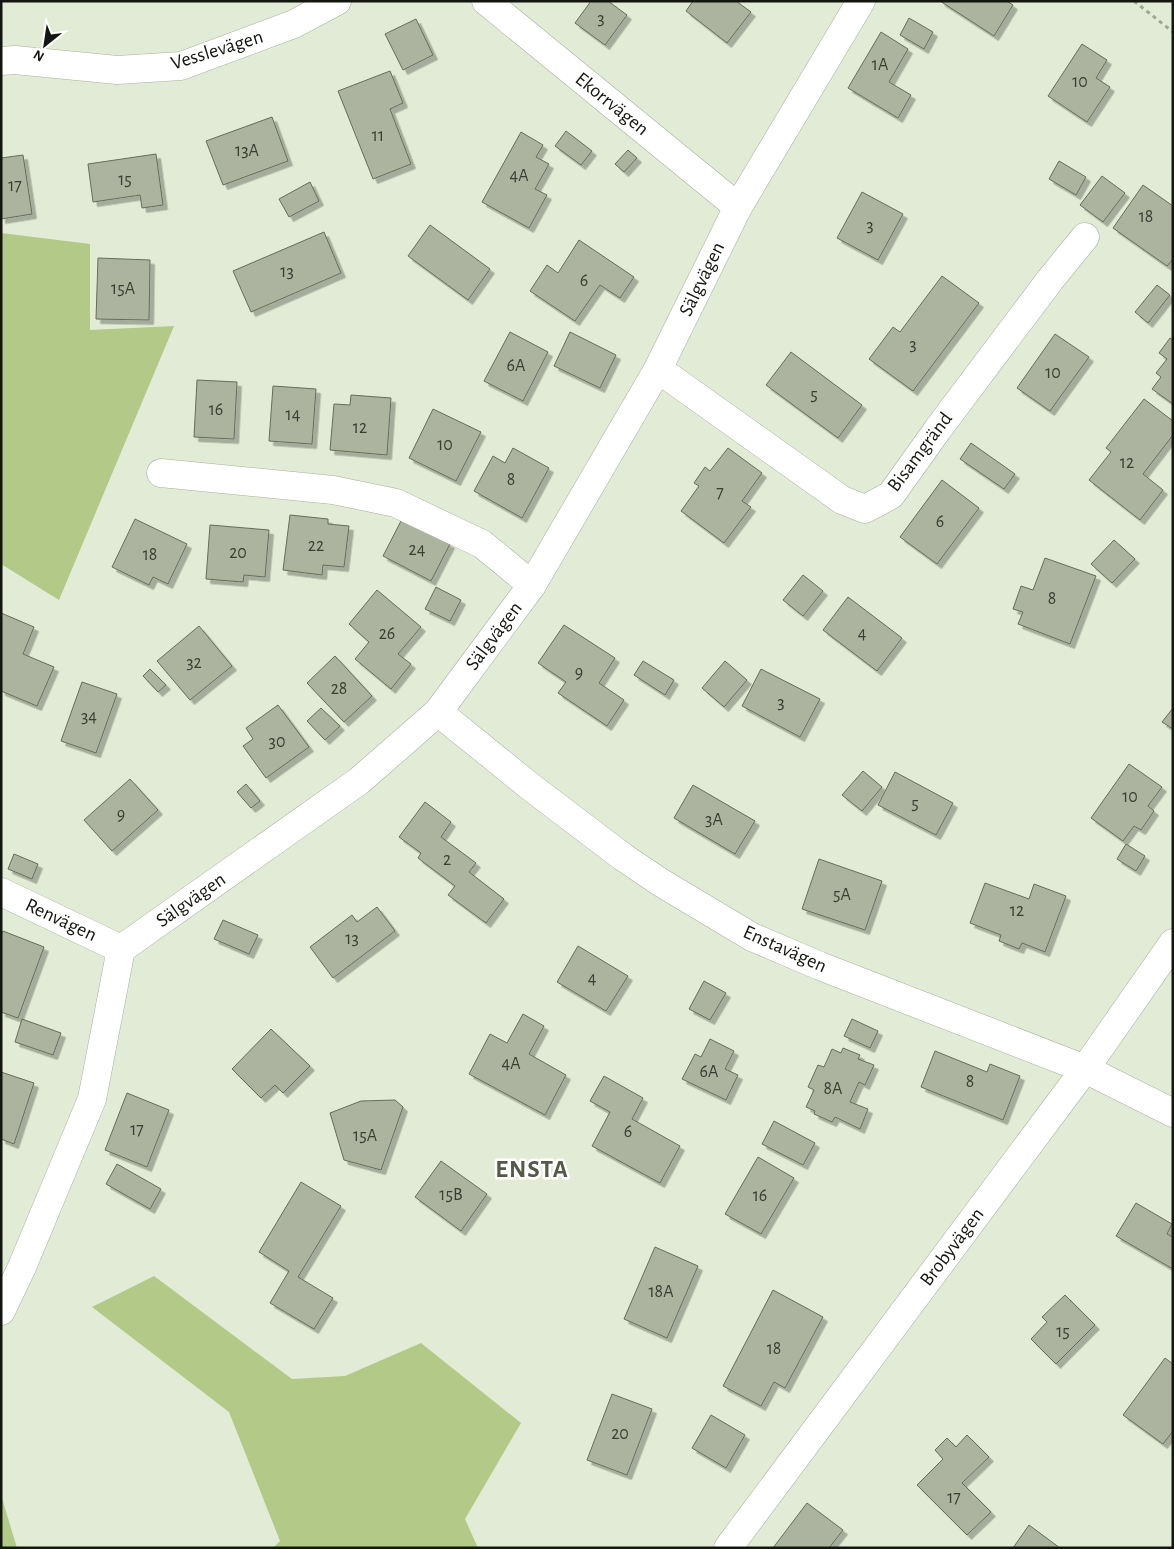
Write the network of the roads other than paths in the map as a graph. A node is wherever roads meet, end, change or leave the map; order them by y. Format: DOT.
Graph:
graph roads {
  1 [pos="337,1"];
  2 [pos="486,1"];
  3 [pos="861,1"];
  4 [pos="1,61"];
  5 [pos="738,207"];
  6 [pos="1085,237"];
  7 [pos="658,369"];
  8 [pos="161,473"];
  9 [pos="532,585"];
  10 [pos="438,712"];
  11 [pos="1,892"];
  12 [pos="1173,943"];
  13 [pos="121,948"];
  14 [pos="1085,1069"];
  15 [pos="1173,1113"];
  16 [pos="1,1311"];
  17 [pos="728,1548"];
  1 -- 4 [label="street, Vesslevägen"];
  2 -- 5 [label="street, Ekorrvägen"];
  3 -- 5 [label="street, Sälgvägen"];
  5 -- 7 [label="street, Sälgvägen"];
  6 -- 7 [label="street, Bisamgränd"];
  7 -- 9 [label="street, Sälgvägen"];
  8 -- 9 [label="street, Sälgvägen"];
  9 -- 10 [label="street, Sälgvägen"];
  10 -- 13 [label="street, Sälgvägen"];
  10 -- 14 [label="street, Enstavägen"];
  11 -- 13 [label="street, Renvägen"];
  12 -- 14 [label="street, Brobyvägen"];
  13 -- 16 [label="street"];
  14 -- 15 [label="street, Enstavägen"];
  14 -- 17 [label="street, Brobyvägen"];
}
